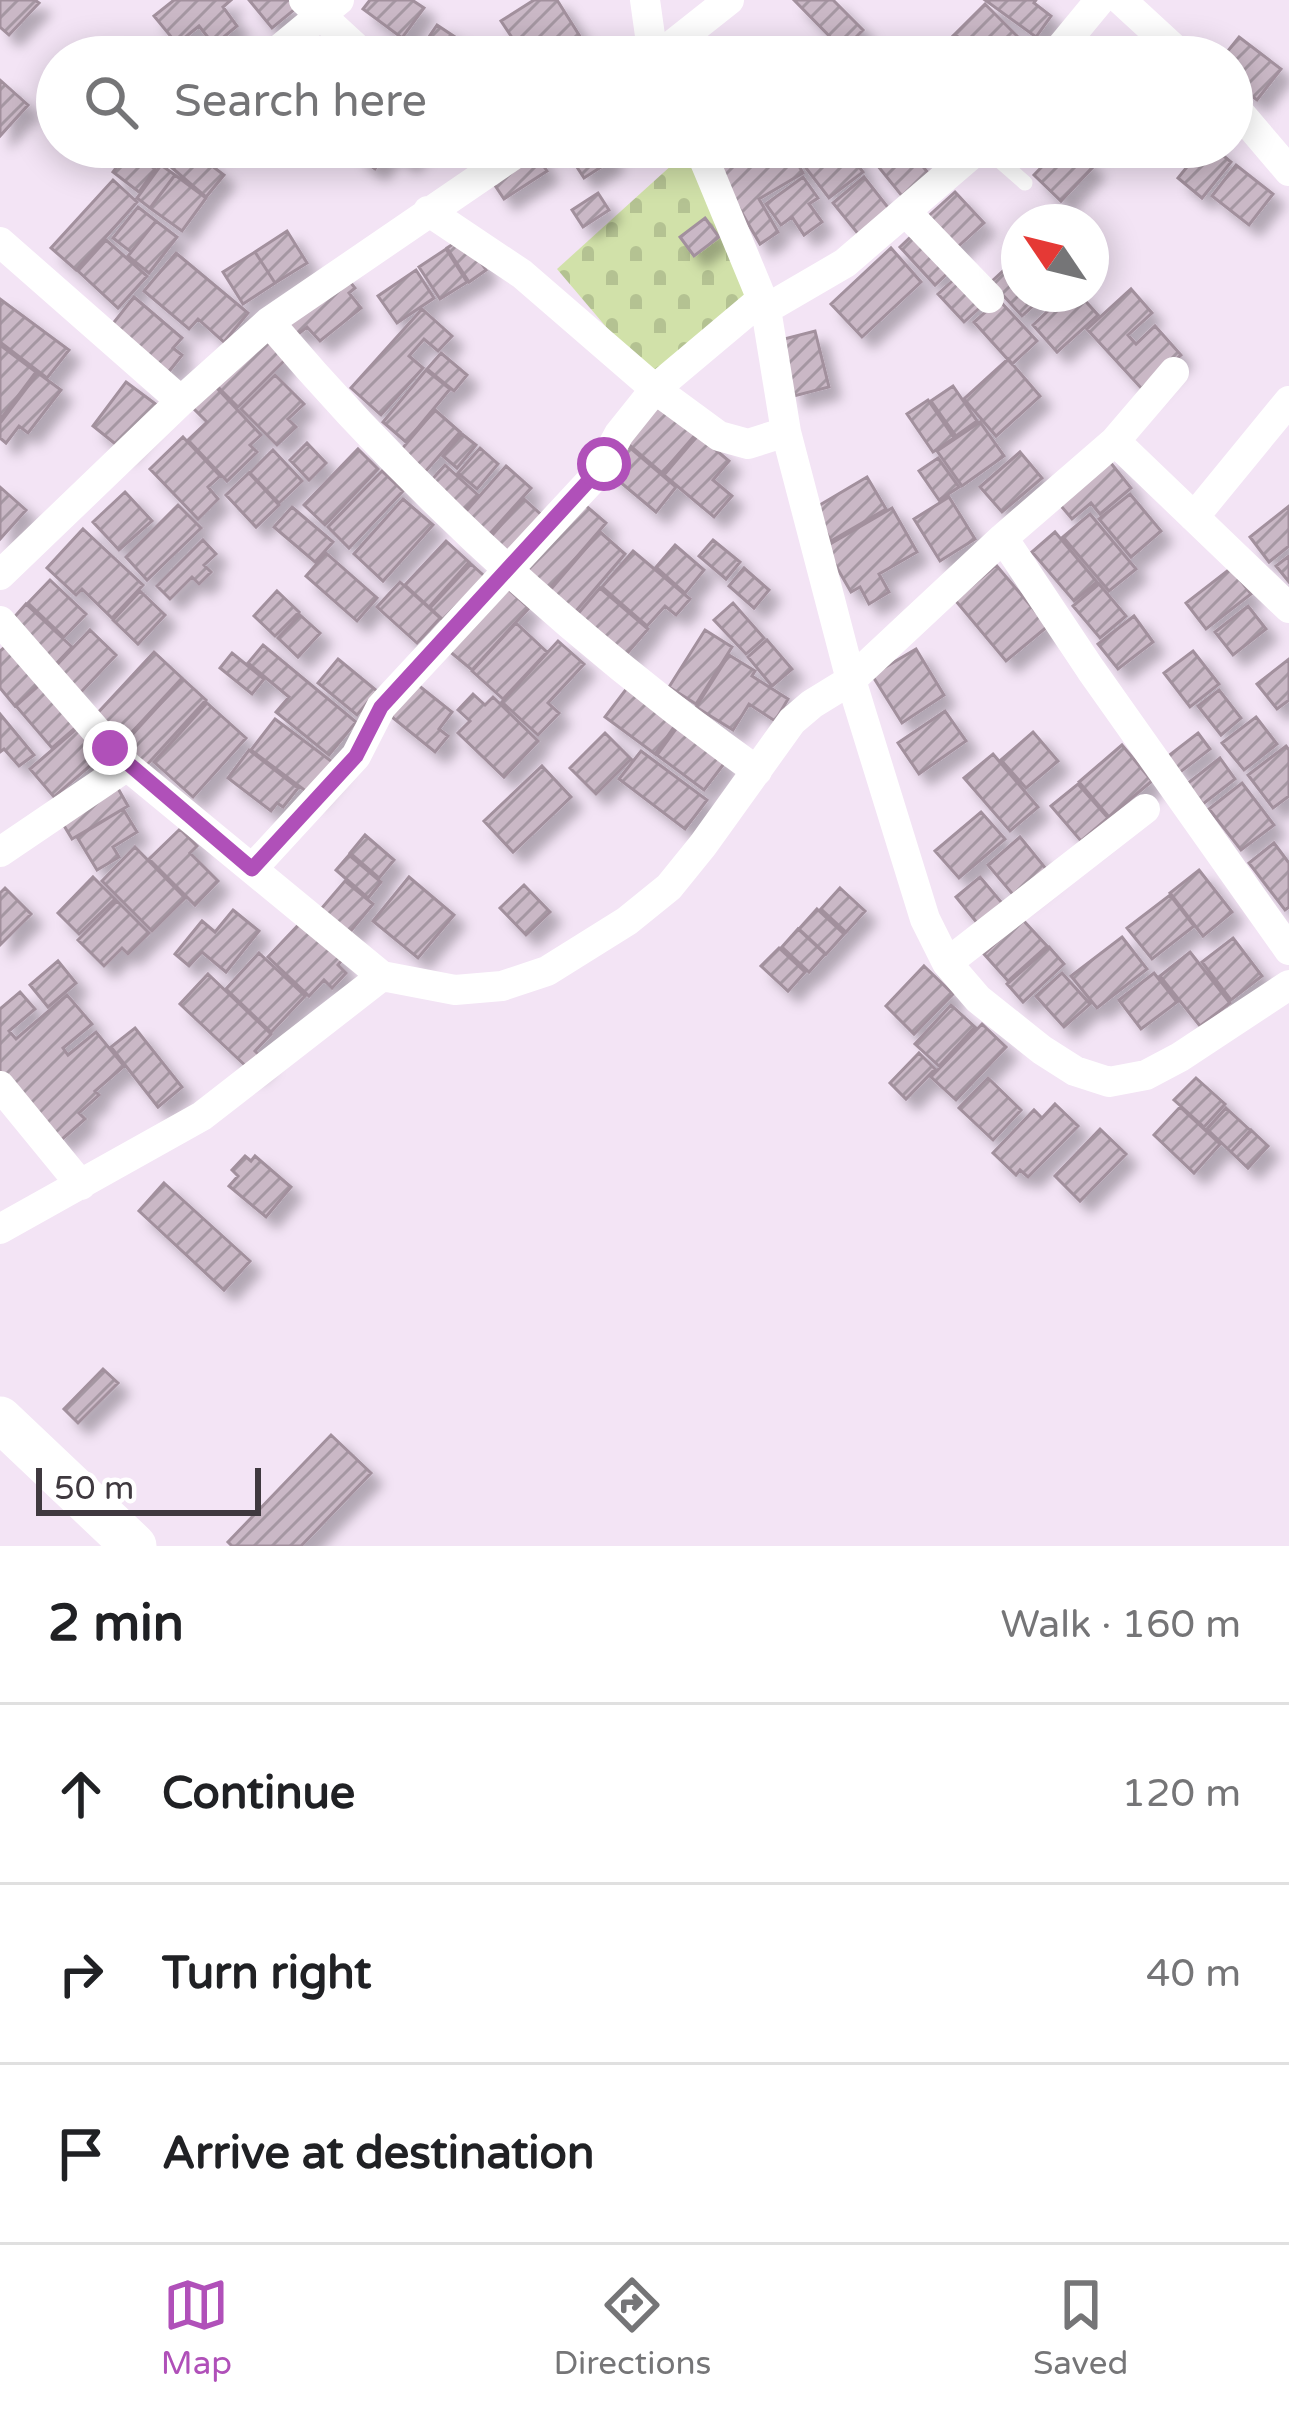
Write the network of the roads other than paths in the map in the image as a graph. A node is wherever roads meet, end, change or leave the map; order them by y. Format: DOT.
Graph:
graph roads {
  1 [pos="645,0"];
  2 [pos="729,0"];
  3 [pos="1100,0"];
  4 [pos="1121,0"];
  5 [pos="321,6"];
  6 [pos="291,36"];
  7 [pos="347,36"];
  8 [pos="651,36"];
  9 [pos="682,36"];
  10 [pos="1070,36"];
  11 [pos="1160,36"];
  12 [pos="1253,129"];
  13 [pos="473,168"];
  14 [pos="708,168"];
  15 [pos="958,168"];
  16 [pos="1007,168"];
  17 [pos="1289,171"];
  18 [pos="1025,183"];
  19 [pos="428,211"];
  20 [pos="907,213"];
  21 [pos="0,242"];
  22 [pos="989,298"];
  23 [pos="764,304"];
  24 [pos="269,322"];
  25 [pos="1174,372"];
  26 [pos="656,389"];
  27 [pos="1289,400"];
  28 [pos="182,401"];
  29 [pos="786,431"];
  30 [pos="1115,441"];
  31 [pos="1194,517"];
  32 [pos="1004,538"];
  33 [pos="510,571"];
  34 [pos="0,575"];
  35 [pos="1289,608"];
  36 [pos="0,621"];
  37 [pos="850,680"];
  38 [pos="127,766"];
  39 [pos="757,771"];
  40 [pos="1145,809"];
  41 [pos="0,852"];
  42 [pos="252,869"];
  43 [pos="1289,950"];
  44 [pos="947,963"];
  45 [pos="382,976"];
  46 [pos="1289,985"];
  47 [pos="0,1086"];
  48 [pos="81,1185"];
  49 [pos="0,1229"];
  50 [pos="0,1419"];
  51 [pos="134,1546"];
  1 -- 8 [label="street"];
  2 -- 9 [label="street"];
  3 -- 10 [label="street"];
  4 -- 11 [label="street"];
  5 -- 6 [label="street"];
  5 -- 7 [label="street"];
  12 -- 17 [label="street"];
  13 -- 19 [label="street"];
  14 -- 23 [label="street"];
  15 -- 20 [label="street"];
  16 -- 18 [label="lane"];
  19 -- 24 [label="street"];
  19 -- 26 [label="street"];
  20 -- 22 [label="street"];
  20 -- 23 [label="street"];
  21 -- 28 [label="street"];
  23 -- 26 [label="street"];
  23 -- 29 [label="street"];
  24 -- 28 [label="street"];
  24 -- 33 [label="street"];
  25 -- 30 [label="street"];
  26 -- 29 [label="street"];
  26 -- 33 [label="street"];
  27 -- 31 [label="street"];
  28 -- 34 [label="street"];
  29 -- 37 [label="street"];
  30 -- 31 [label="street"];
  30 -- 32 [label="street"];
  31 -- 35 [label="street"];
  32 -- 37 [label="street"];
  32 -- 43 [label="street"];
  33 -- 39 [label="street"];
  33 -- 42 [label="street"];
  36 -- 38 [label="street"];
  37 -- 39 [label="street"];
  37 -- 44 [label="street"];
  38 -- 41 [label="street"];
  38 -- 42 [label="street"];
  39 -- 45 [label="street"];
  40 -- 44 [label="street"];
  42 -- 45 [label="street"];
  44 -- 46 [label="street"];
  45 -- 48 [label="street"];
  47 -- 48 [label="street"];
  48 -- 49 [label="street"];
  50 -- 51 [label="main road"];
}
